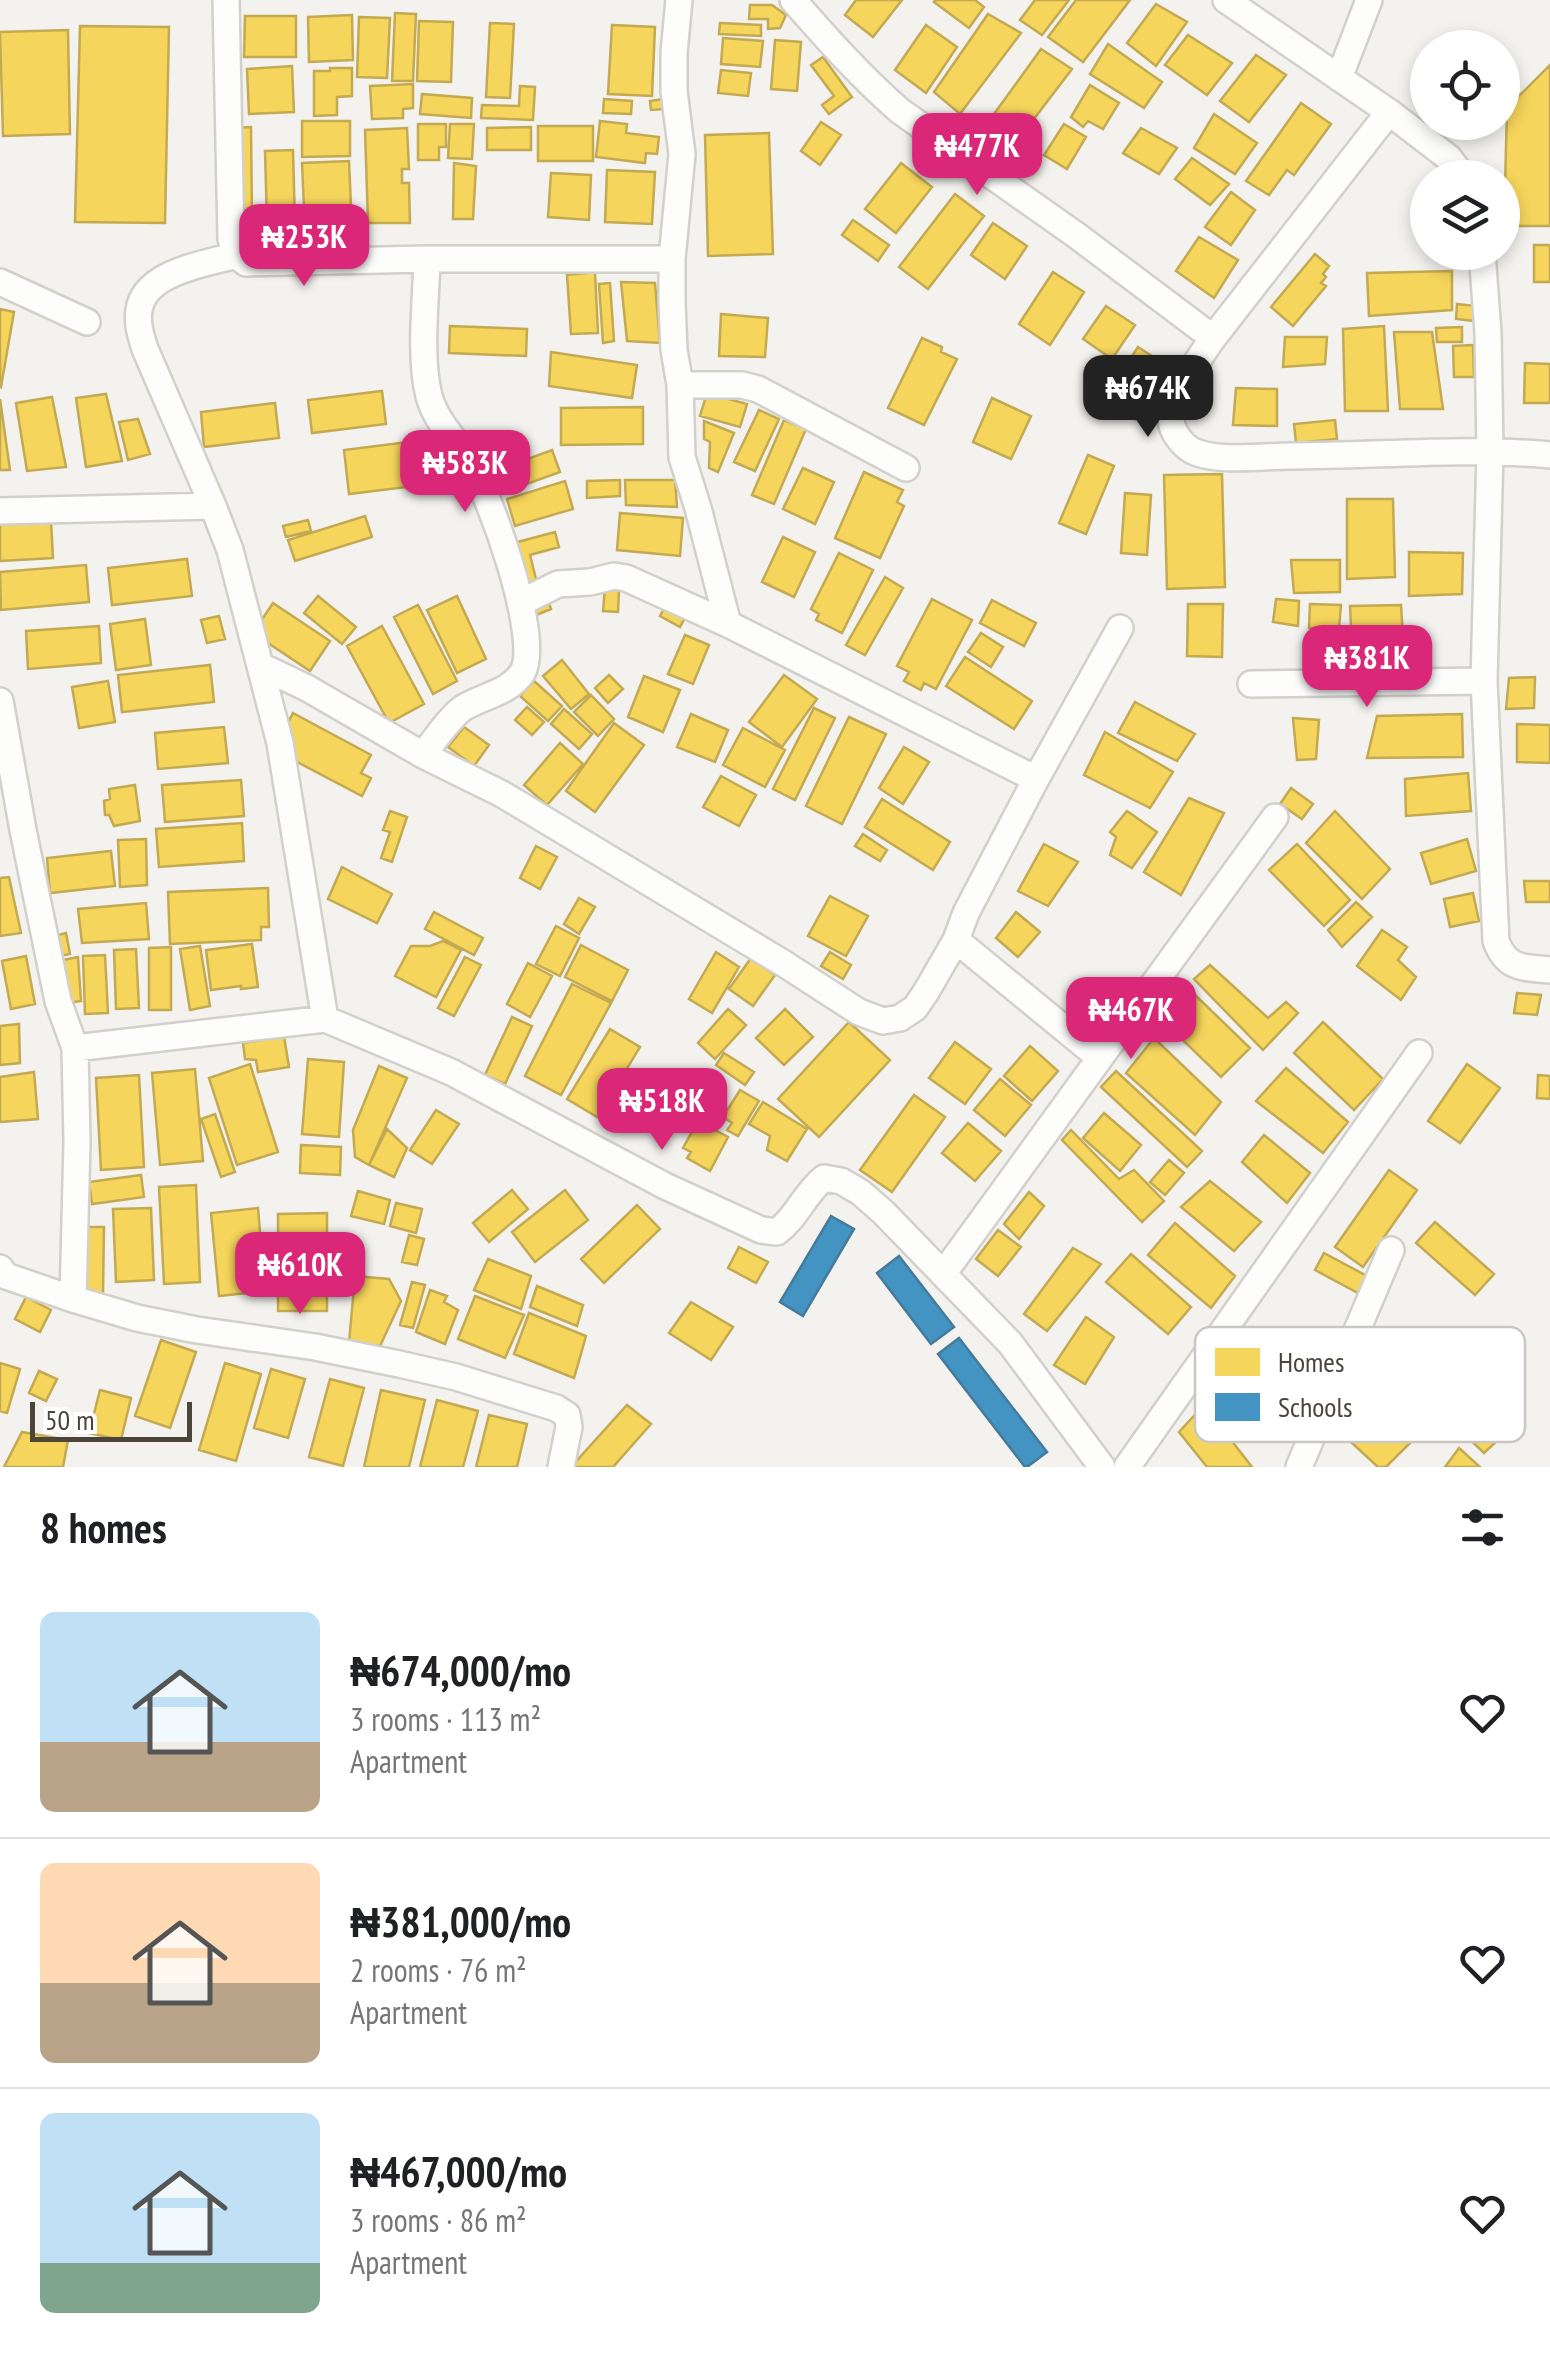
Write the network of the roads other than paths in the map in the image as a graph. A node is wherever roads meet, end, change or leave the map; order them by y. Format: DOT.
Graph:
graph roads {
  1 [pos="226,0"];
  2 [pos="680,0"];
  3 [pos="794,0"];
  4 [pos="1226,0"];
  5 [pos="1370,0"];
  6 [pos="1339,78"];
  7 [pos="1389,112"];
  8 [pos="1450,160"];
  9 [pos="236,255"];
  10 [pos="427,259"];
  11 [pos="672,259"];
  12 [pos="1483,270"];
  13 [pos="0,282"];
  14 [pos="88,322"];
  15 [pos="1213,338"];
  16 [pos="680,385"];
  17 [pos="1490,450"];
  18 [pos="1550,455"];
  19 [pos="906,468"];
  20 [pos="213,506"];
  21 [pos="0,512"];
  22 [pos="520,602"];
  23 [pos="728,624"];
  24 [pos="1120,628"];
  25 [pos="260,666"];
  26 [pos="1484,681"];
  27 [pos="1251,684"];
  28 [pos="0,701"];
  29 [pos="423,754"];
  30 [pos="1036,779"];
  31 [pos="1275,817"];
  32 [pos="956,940"];
  33 [pos="1550,970"];
  34 [pos="325,1019"];
  35 [pos="75,1048"];
  36 [pos="1419,1053"];
  37 [pos="1100,1058"];
  38 [pos="1391,1250"];
  39 [pos="943,1274"];
  40 [pos="2,1277"];
  41 [pos="73,1299"];
  42 [pos="1226,1327"];
  43 [pos="1358,1327"];
  44 [pos="1195,1371"];
  45 [pos="1310,1442"];
  46 [pos="561,1467"];
  47 [pos="1102,1467"];
  48 [pos="1127,1467"];
  49 [pos="1299,1467"];
  1 -- 9 [label="street"];
  2 -- 11 [label="street"];
  3 -- 15 [label="street"];
  4 -- 6 [label="street"];
  5 -- 6 [label="street"];
  6 -- 7 [label="street"];
  7 -- 8 [label="street"];
  7 -- 15 [label="street"];
  9 -- 10 [label="street"];
  9 -- 20 [label="street"];
  10 -- 11 [label="street"];
  10 -- 22 [label="street"];
  11 -- 16 [label="street"];
  12 -- 17 [label="street"];
  13 -- 14 [label="street"];
  15 -- 17 [label="street"];
  16 -- 19 [label="street"];
  16 -- 23 [label="street"];
  17 -- 18 [label="street"];
  17 -- 26 [label="street"];
  20 -- 21 [label="street"];
  20 -- 25 [label="street"];
  22 -- 23 [label="street"];
  22 -- 29 [label="street"];
  23 -- 30 [label="street"];
  24 -- 30 [label="street"];
  25 -- 29 [label="street"];
  25 -- 34 [label="street"];
  26 -- 27 [label="street"];
  26 -- 33 [label="street"];
  28 -- 35 [label="street"];
  29 -- 32 [label="street"];
  30 -- 32 [label="street"];
  31 -- 37 [label="street"];
  32 -- 37 [label="street"];
  34 -- 35 [label="street"];
  34 -- 39 [label="street"];
  35 -- 41 [label="street"];
  36 -- 42 [label="street"];
  37 -- 39 [label="street"];
  38 -- 43 [label="street"];
  39 -- 47 [label="street"];
  40 -- 41 [label="street"];
  41 -- 46 [label="street"];
  44 -- 48 [label="street"];
  45 -- 49 [label="street"];
}
